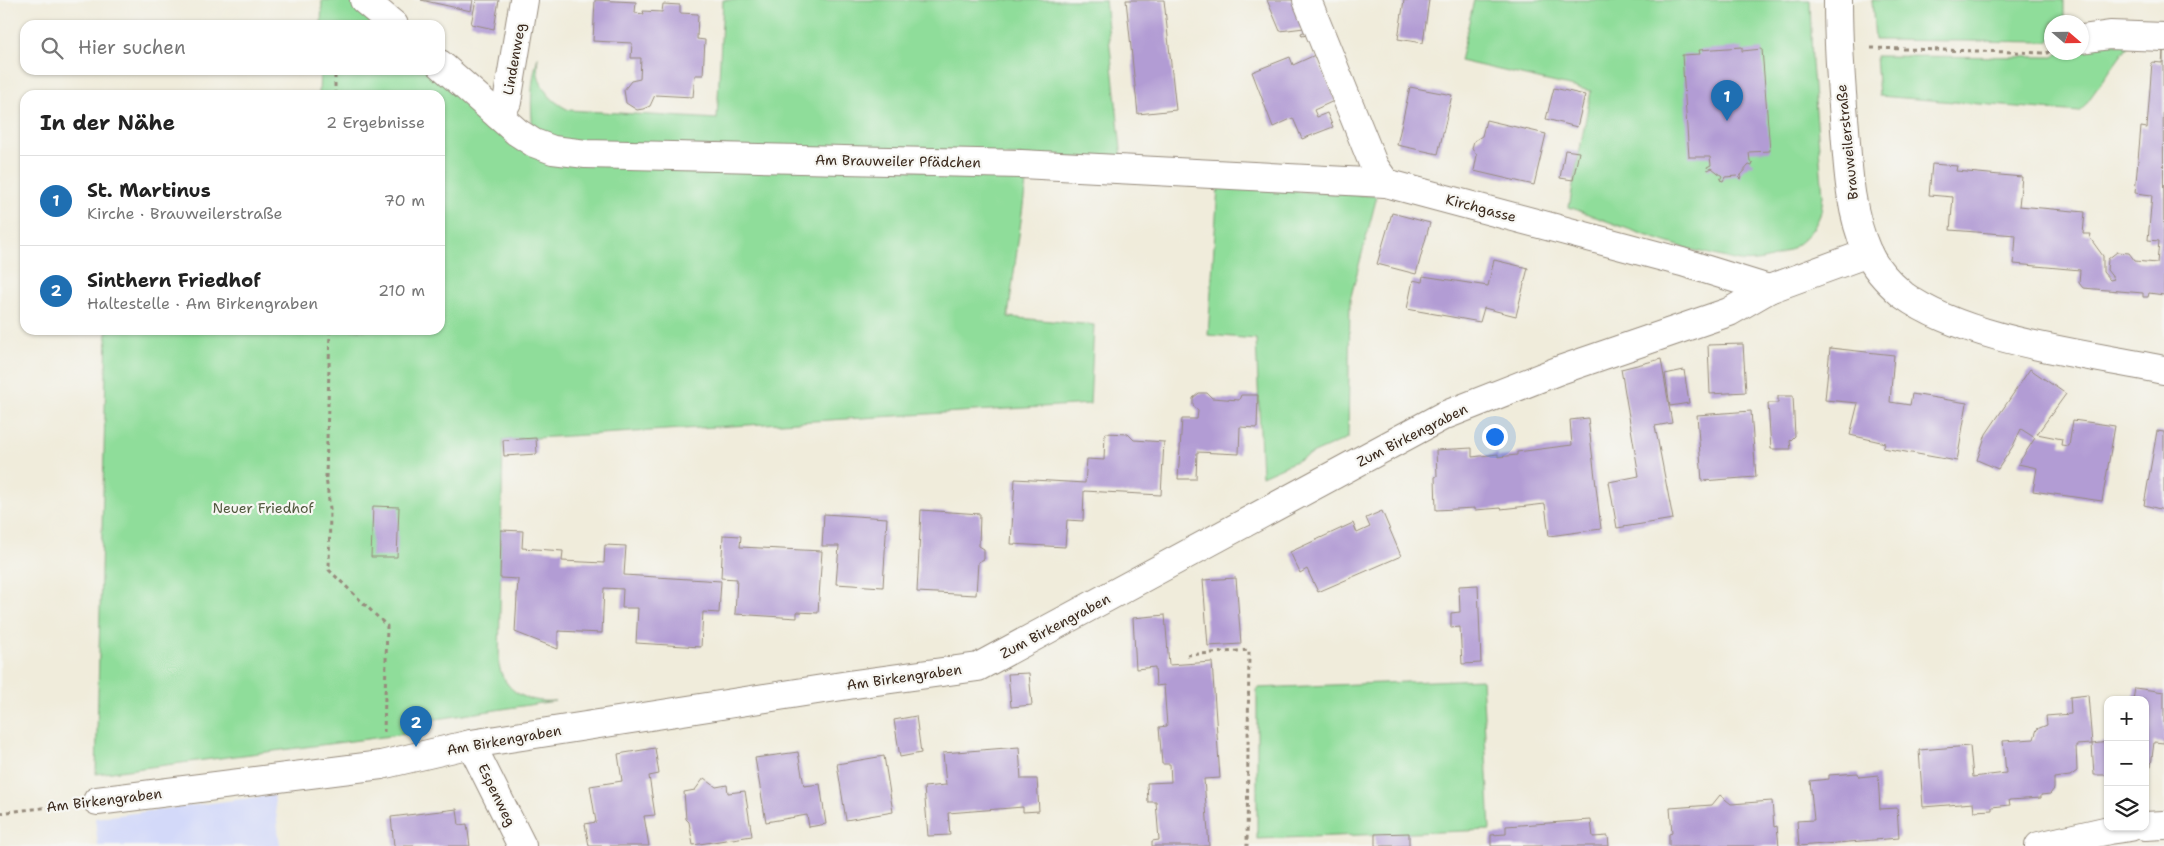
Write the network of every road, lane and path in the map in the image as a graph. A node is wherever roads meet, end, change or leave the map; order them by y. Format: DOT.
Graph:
graph roads {
  1 [pos="364,0"];
  2 [pos="524,0"];
  3 [pos="1306,0"];
  4 [pos="1838,0"];
  5 [pos="388,20"];
  6 [pos="2164,37"];
  7 [pos="2089,38"];
  8 [pos="1838,48"];
  9 [pos="2044,53"];
  10 [pos="445,68"];
  11 [pos="335,75"];
  12 [pos="335,90"];
  13 [pos="499,116"];
  14 [pos="1386,182"];
  15 [pos="1868,253"];
  16 [pos="1769,289"];
  17 [pos="330,335"];
  18 [pos="2164,370"];
  19 [pos="1187,655"];
  20 [pos="978,667"];
  21 [pos="471,744"];
  22 [pos="381,765"];
  23 [pos="97,801"];
  24 [pos="0,813"];
  25 [pos="2164,825"];
  26 [pos="2149,826"];
  27 [pos="2105,831"];
  28 [pos="522,846"];
  29 [pos="1248,846"];
  30 [pos="2039,846"];
  1 -- 5 [label="street"];
  2 -- 13 [label="street, Lindenweg"];
  3 -- 14 [label="street"];
  4 -- 8 [label="street, Brauweilerstraße"];
  6 -- 7 [label="street"];
  8 -- 9 [label="path"];
  8 -- 15 [label="street, Brauweilerstraße"];
  10 -- 13 [label="street, Am Brauweiler Pfädchen"];
  11 -- 12 [label="path"];
  13 -- 14 [label="street, Am Brauweiler Pfädchen"];
  14 -- 16 [label="street, Kirchgasse"];
  15 -- 16 [label="street, Zum Birkengraben"];
  15 -- 18 [label="street, Brauweilerstraße"];
  16 -- 20 [label="street, Zum Birkengraben"];
  17 -- 22 [label="path"];
  19 -- 29 [label="path"];
  20 -- 21 [label="street, Am Birkengraben"];
  21 -- 22 [label="street, Am Birkengraben"];
  21 -- 28 [label="street, Espenweg"];
  22 -- 23 [label="street, Am Birkengraben"];
  23 -- 24 [label="path, Am Birkengraben"];
  25 -- 26 [label="street"];
  27 -- 30 [label="street"];
}
